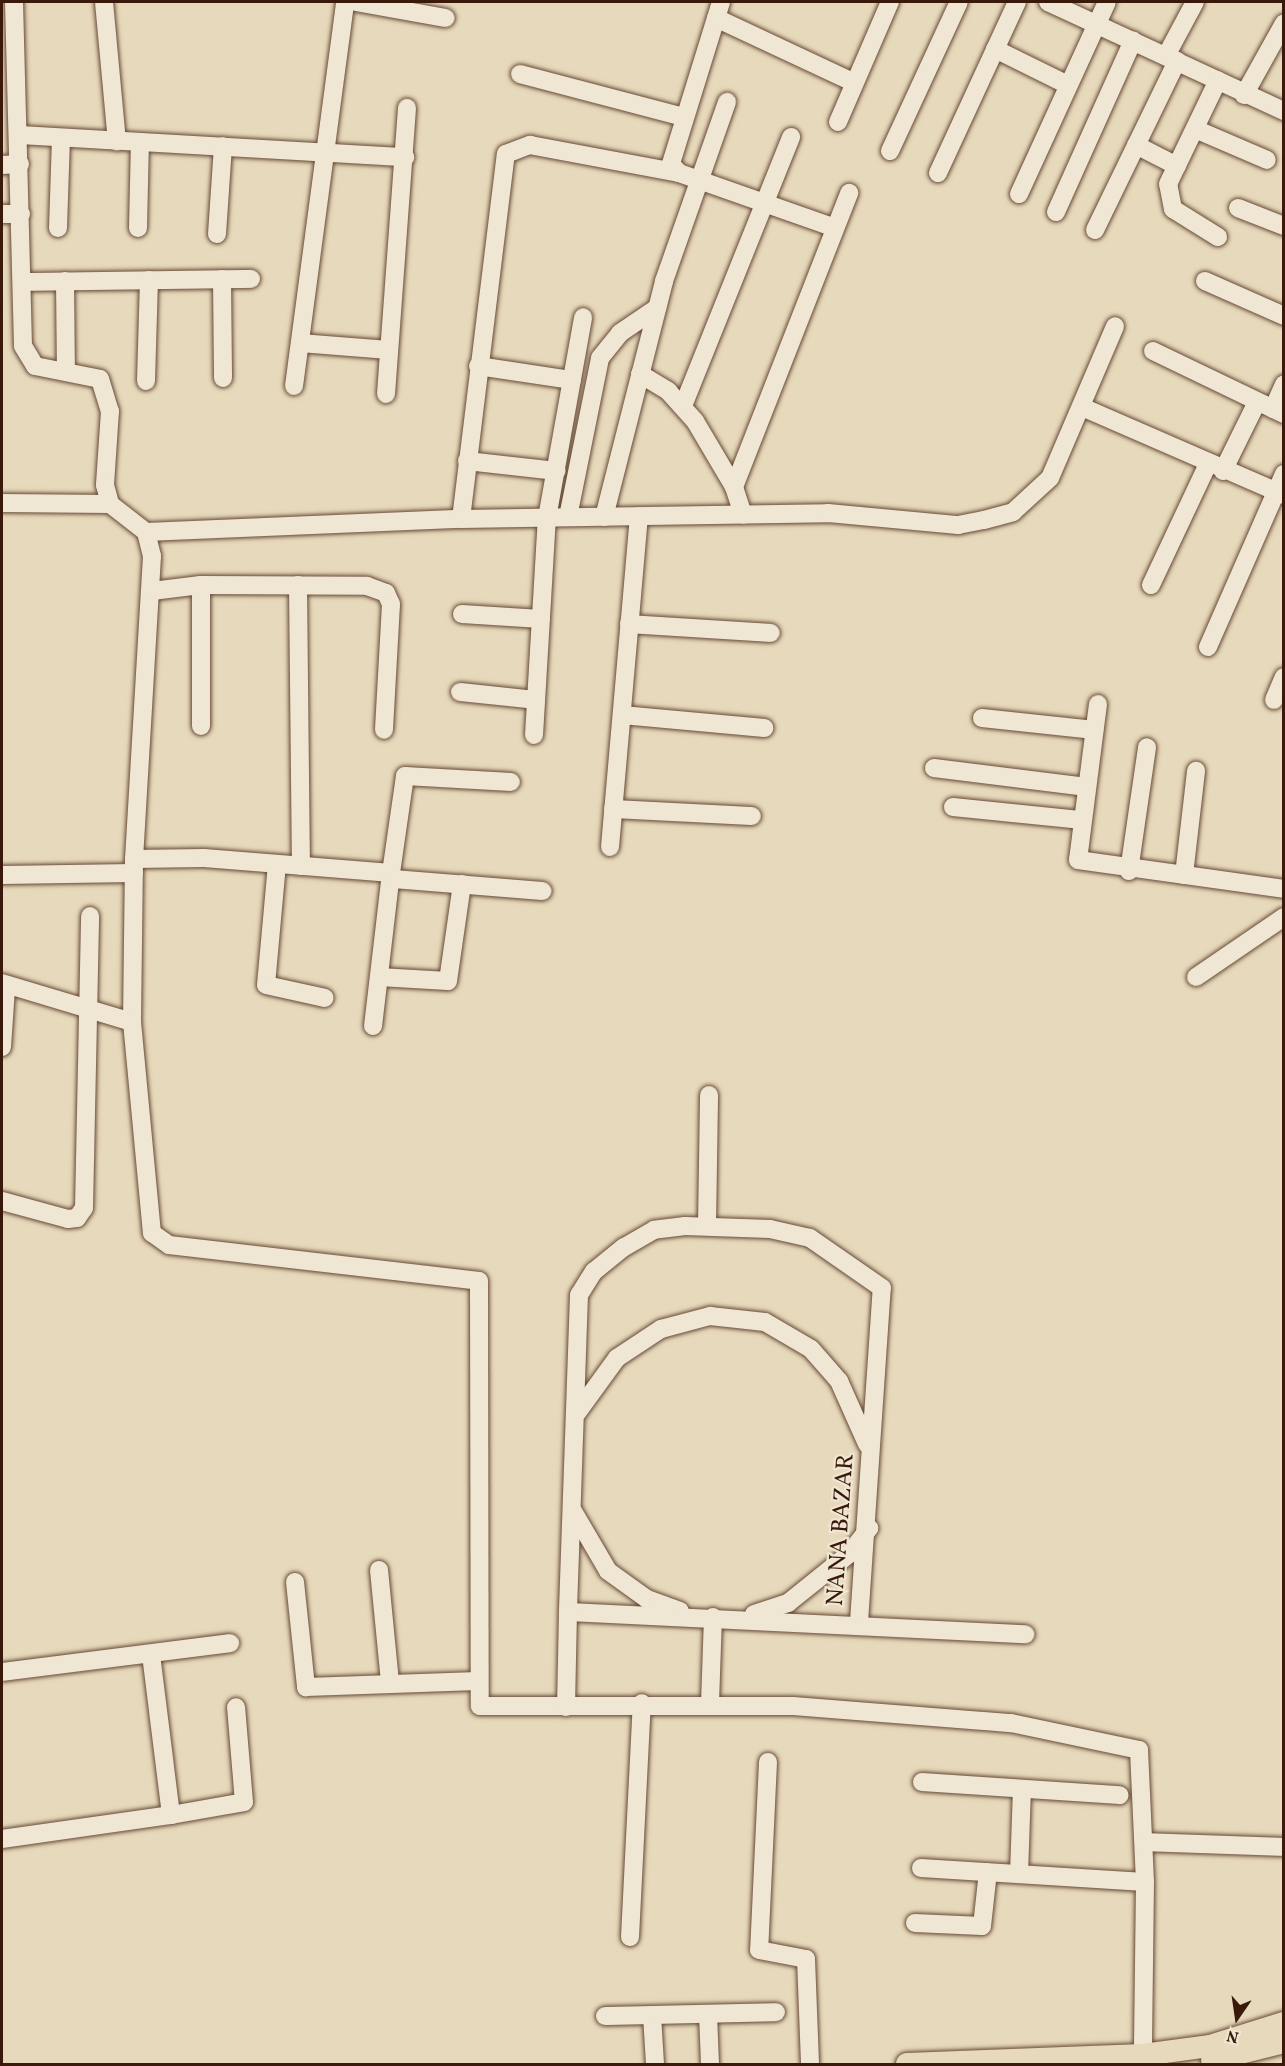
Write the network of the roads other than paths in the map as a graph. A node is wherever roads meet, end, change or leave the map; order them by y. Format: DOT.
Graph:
graph roads {
  1 [pos="14,2"];
  2 [pos="104,2"];
  3 [pos="345,2"];
  4 [pos="356,2"];
  5 [pos="890,2"];
  6 [pos="959,2"];
  7 [pos="1017,2"];
  8 [pos="1048,2"];
  9 [pos="1107,2"];
  10 [pos="1195,2"];
  11 [pos="718,10"];
  12 [pos="446,18"];
  13 [pos="1096,23"];
  14 [pos="1284,23"];
  15 [pos="1133,41"];
  16 [pos="995,49"];
  17 [pos="1171,58"];
  18 [pos="520,74"];
  19 [pos="1218,80"];
  20 [pos="855,83"];
  21 [pos="1068,85"];
  22 [pos="1244,95"];
  23 [pos="727,102"];
  24 [pos="407,108"];
  25 [pos="1284,111"];
  26 [pos="684,117"];
  27 [pos="838,122"];
  28 [pos="1195,129"];
  29 [pos="20,135"];
  30 [pos="790,137"];
  31 [pos="61,138"];
  32 [pos="117,141"];
  33 [pos="140,142"];
  34 [pos="1136,145"];
  35 [pos="223,146"];
  36 [pos="890,151"];
  37 [pos="325,152"];
  38 [pos="405,157"];
  39 [pos="1267,160"];
  40 [pos="20,164"];
  41 [pos="2,165"];
  42 [pos="1177,166"];
  43 [pos="938,173"];
  44 [pos="688,176"];
  45 [pos="849,193"];
  46 [pos="1019,194"];
  47 [pos="766,204"];
  48 [pos="1238,208"];
  49 [pos="1056,212"];
  50 [pos="2,214"];
  51 [pos="21,214"];
  52 [pos="1284,226"];
  53 [pos="58,228"];
  54 [pos="138,228"];
  55 [pos="835,228"];
  56 [pos="1095,230"];
  57 [pos="217,234"];
  58 [pos="1218,237"];
  59 [pos="222,279"];
  60 [pos="251,279"];
  61 [pos="150,280"];
  62 [pos="65,281"];
  63 [pos="1205,281"];
  64 [pos="23,282"];
  65 [pos="657,308"];
  66 [pos="1284,316"];
  67 [pos="583,317"];
  68 [pos="1115,326"];
  69 [pos="300,343"];
  70 [pos="389,350"];
  71 [pos="1153,351"];
  72 [pos="478,366"];
  73 [pos="66,370"];
  74 [pos="640,374"];
  75 [pos="223,378"];
  76 [pos="572,380"];
  77 [pos="146,381"];
  78 [pos="1284,384"];
  79 [pos="294,386"];
  80 [pos="386,394"];
  81 [pos="683,406"];
  82 [pos="1082,407"];
  83 [pos="1271,408"];
  84 [pos="467,460"];
  85 [pos="1215,468"];
  86 [pos="556,471"];
  87 [pos="1284,474"];
  88 [pos="734,487"];
  89 [pos="1279,493"];
  90 [pos="2,503"];
  91 [pos="110,504"];
  92 [pos="743,515"];
  93 [pos="639,516"];
  94 [pos="604,517"];
  95 [pos="548,518"];
  96 [pos="568,518"];
  97 [pos="461,519"];
  98 [pos="146,532"];
  99 [pos="201,585"];
  100 [pos="298,585"];
  101 [pos="1151,585"];
  102 [pos="152,591"];
  103 [pos="462,614"];
  104 [pos="541,619"];
  105 [pos="629,624"];
  106 [pos="771,633"];
  107 [pos="1208,647"];
  108 [pos="1284,677"];
  109 [pos="459,692"];
  110 [pos="536,700"];
  111 [pos="1274,700"];
  112 [pos="1098,704"];
  113 [pos="622,715"];
  114 [pos="981,717"];
  115 [pos="201,726"];
  116 [pos="764,728"];
  117 [pos="384,730"];
  118 [pos="1094,730"];
  119 [pos="534,735"];
  120 [pos="1147,747"];
  121 [pos="934,768"];
  122 [pos="1196,771"];
  123 [pos="511,782"];
  124 [pos="1086,787"];
  125 [pos="953,807"];
  126 [pos="614,809"];
  127 [pos="752,816"];
  128 [pos="1082,820"];
  129 [pos="610,847"];
  130 [pos="277,864"];
  131 [pos="134,866"];
  132 [pos="301,866"];
  133 [pos="1129,871"];
  134 [pos="2,875"];
  135 [pos="392,876"];
  136 [pos="1184,876"];
  137 [pos="462,884"];
  138 [pos="1284,889"];
  139 [pos="543,891"];
  140 [pos="90,916"];
  141 [pos="1284,917"];
  142 [pos="379,977"];
  143 [pos="1196,977"];
  144 [pos="4,985"];
  145 [pos="325,998"];
  146 [pos="90,1011"];
  147 [pos="132,1022"];
  148 [pos="373,1026"];
  149 [pos="2,1047"];
  150 [pos="709,1095"];
  151 [pos="2,1201"];
  152 [pos="707,1226"];
  153 [pos="577,1413"];
  154 [pos="871,1457"];
  155 [pos="573,1511"];
  156 [pos="870,1527"];
  157 [pos="379,1570"];
  158 [pos="295,1582"];
  159 [pos="568,1612"];
  160 [pos="693,1616"];
  161 [pos="713,1617"];
  162 [pos="742,1618"];
  163 [pos="859,1622"];
  164 [pos="1025,1634"];
  165 [pos="230,1643"];
  166 [pos="151,1655"];
  167 [pos="2,1672"];
  168 [pos="477,1681"];
  169 [pos="390,1683"];
  170 [pos="642,1703"];
  171 [pos="710,1703"];
  172 [pos="236,1707"];
  173 [pos="566,1707"];
  174 [pos="768,1762"];
  175 [pos="922,1782"];
  176 [pos="1022,1789"];
  177 [pos="1120,1795"];
  178 [pos="171,1815"];
  179 [pos="2,1839"];
  180 [pos="1144,1842"];
  181 [pos="1284,1847"];
  182 [pos="921,1868"];
  183 [pos="988,1872"];
  184 [pos="1018,1874"];
  185 [pos="1145,1882"];
  186 [pos="915,1923"];
  187 [pos="630,1937"];
  188 [pos="776,2012"];
  189 [pos="708,2014"];
  190 [pos="652,2015"];
  191 [pos="605,2016"];
  192 [pos="1284,2023"];
  193 [pos="1284,2042"];
  194 [pos="1143,2055"];
  195 [pos="1258,2058"];
  196 [pos="655,2064"];
  197 [pos="710,2064"];
  198 [pos="810,2064"];
  199 [pos="907,2064"];
  200 [pos="1187,2064"];
  1 -- 29 [label="street"];
  2 -- 32 [label="street"];
  3 -- 37 [label="street"];
  4 -- 12 [label="street"];
  5 -- 20 [label="street"];
  6 -- 36 [label="street"];
  7 -- 16 [label="street"];
  8 -- 13 [label="street"];
  9 -- 13 [label="street"];
  10 -- 17 [label="street"];
  11 -- 20 [label="street"];
  11 -- 26 [label="street"];
  13 -- 15 [label="street"];
  13 -- 21 [label="street"];
  14 -- 22 [label="street"];
  15 -- 17 [label="street"];
  15 -- 49 [label="street"];
  16 -- 21 [label="street"];
  16 -- 43 [label="street"];
  17 -- 19 [label="street"];
  17 -- 34 [label="street"];
  18 -- 26 [label="street"];
  19 -- 22 [label="street"];
  19 -- 28 [label="street"];
  20 -- 27 [label="street"];
  21 -- 46 [label="street"];
  22 -- 25 [label="street"];
  23 -- 44 [label="street"];
  24 -- 38 [label="street"];
  26 -- 44 [label="street"];
  28 -- 39 [label="street"];
  28 -- 42 [label="street"];
  29 -- 31 [label="street"];
  29 -- 40 [label="street"];
  30 -- 47 [label="street"];
  31 -- 32 [label="street"];
  31 -- 53 [label="street"];
  32 -- 33 [label="street"];
  33 -- 35 [label="street"];
  33 -- 54 [label="street"];
  34 -- 42 [label="street"];
  34 -- 56 [label="street"];
  35 -- 37 [label="street"];
  35 -- 57 [label="street"];
  37 -- 38 [label="street"];
  37 -- 69 [label="street"];
  38 -- 70 [label="street"];
  40 -- 41 [label="street"];
  40 -- 51 [label="street"];
  42 -- 58 [label="street"];
  44 -- 47 [label="street"];
  44 -- 65 [label="street"];
  44 -- 72 [label="street"];
  45 -- 55 [label="street"];
  47 -- 55 [label="street"];
  47 -- 81 [label="street"];
  48 -- 52 [label="street"];
  50 -- 51 [label="street"];
  51 -- 64 [label="street"];
  55 -- 88 [label="street"];
  59 -- 60 [label="street"];
  59 -- 61 [label="street"];
  59 -- 75 [label="street"];
  61 -- 62 [label="street"];
  61 -- 77 [label="street"];
  62 -- 64 [label="street"];
  62 -- 73 [label="street"];
  63 -- 66 [label="street"];
  64 -- 73 [label="street"];
  65 -- 74 [label="street"];
  65 -- 96 [label="street"];
  67 -- 76 [label="street"];
  68 -- 82 [label="street"];
  69 -- 70 [label="street"];
  69 -- 79 [label="street"];
  70 -- 80 [label="street"];
  71 -- 83 [label="street"];
  72 -- 76 [label="street"];
  72 -- 84 [label="street"];
  73 -- 91 [label="street"];
  74 -- 81 [label="street"];
  74 -- 94 [label="street"];
  76 -- 86 [label="street"];
  78 -- 83 [label="street"];
  81 -- 88 [label="street"];
  82 -- 85 [label="street"];
  82 -- 92 [label="street"];
  83 -- 85 [label="street"];
  84 -- 86 [label="street"];
  84 -- 97 [label="street"];
  85 -- 89 [label="street"];
  85 -- 101 [label="street"];
  86 -- 95 [label="street"];
  87 -- 89 [label="street"];
  88 -- 92 [label="street"];
  89 -- 107 [label="street"];
  90 -- 91 [label="street"];
  91 -- 98 [label="street"];
  92 -- 93 [label="street"];
  93 -- 94 [label="street"];
  93 -- 105 [label="street"];
  94 -- 96 [label="street"];
  95 -- 96 [label="street"];
  95 -- 97 [label="street"];
  95 -- 104 [label="street"];
  97 -- 98 [label="street"];
  98 -- 102 [label="street"];
  99 -- 100 [label="street"];
  99 -- 102 [label="street"];
  99 -- 115 [label="street"];
  100 -- 117 [label="street"];
  100 -- 132 [label="street"];
  102 -- 131 [label="street"];
  103 -- 104 [label="street"];
  104 -- 110 [label="street"];
  105 -- 106 [label="street"];
  105 -- 113 [label="street"];
  108 -- 111 [label="street"];
  109 -- 110 [label="street"];
  110 -- 119 [label="street"];
  112 -- 118 [label="street"];
  113 -- 116 [label="street"];
  113 -- 126 [label="street"];
  114 -- 118 [label="street"];
  118 -- 124 [label="street"];
  120 -- 133 [label="street"];
  121 -- 124 [label="street"];
  122 -- 136 [label="street"];
  123 -- 135 [label="street"];
  124 -- 128 [label="street"];
  125 -- 128 [label="street"];
  126 -- 127 [label="street"];
  126 -- 129 [label="street"];
  128 -- 133 [label="street"];
  130 -- 131 [label="street"];
  130 -- 132 [label="street"];
  130 -- 145 [label="street"];
  131 -- 134 [label="street"];
  131 -- 147 [label="street"];
  132 -- 135 [label="street"];
  133 -- 136 [label="street"];
  135 -- 137 [label="street"];
  135 -- 142 [label="street"];
  136 -- 138 [label="street"];
  137 -- 139 [label="street"];
  137 -- 142 [label="street"];
  140 -- 146 [label="street"];
  141 -- 143 [label="street"];
  142 -- 148 [label="street"];
  144 -- 146 [label="street"];
  144 -- 149 [label="street"];
  146 -- 147 [label="street"];
  146 -- 151 [label="street"];
  147 -- 168 [label="street"];
  150 -- 152 [label="street"];
  152 -- 153 [label="street, NANA BAZAR"];
  152 -- 154 [label="street, NANA BAZAR"];
  153 -- 154 [label="street"];
  153 -- 155 [label="street, NANA BAZAR"];
  154 -- 156 [label="street, NANA BAZAR"];
  155 -- 159 [label="street, NANA BAZAR"];
  155 -- 160 [label="street"];
  156 -- 162 [label="street"];
  156 -- 163 [label="street, NANA BAZAR"];
  157 -- 169 [label="street"];
  158 -- 169 [label="street"];
  159 -- 160 [label="street, NANA BAZAR"];
  159 -- 173 [label="street"];
  160 -- 161 [label="street, NANA BAZAR"];
  161 -- 162 [label="street, NANA BAZAR"];
  161 -- 171 [label="street"];
  162 -- 163 [label="street, NANA BAZAR"];
  163 -- 164 [label="street"];
  165 -- 166 [label="street"];
  166 -- 167 [label="street"];
  166 -- 178 [label="street"];
  168 -- 169 [label="street"];
  168 -- 173 [label="street"];
  170 -- 171 [label="street"];
  170 -- 173 [label="street"];
  170 -- 187 [label="street"];
  171 -- 180 [label="street"];
  172 -- 178 [label="street"];
  174 -- 198 [label="street"];
  175 -- 176 [label="street"];
  176 -- 177 [label="street"];
  176 -- 184 [label="street"];
  178 -- 179 [label="street"];
  180 -- 181 [label="street"];
  180 -- 185 [label="street"];
  182 -- 183 [label="street"];
  183 -- 184 [label="street"];
  183 -- 186 [label="street"];
  184 -- 185 [label="street"];
  185 -- 194 [label="street"];
  188 -- 189 [label="street"];
  189 -- 190 [label="street"];
  189 -- 197 [label="street"];
  190 -- 191 [label="street"];
  190 -- 196 [label="street"];
  192 -- 194 [label="main road"];
  193 -- 195 [label="main road"];
  194 -- 199 [label="main road"];
  195 -- 200 [label="main road"];
}
